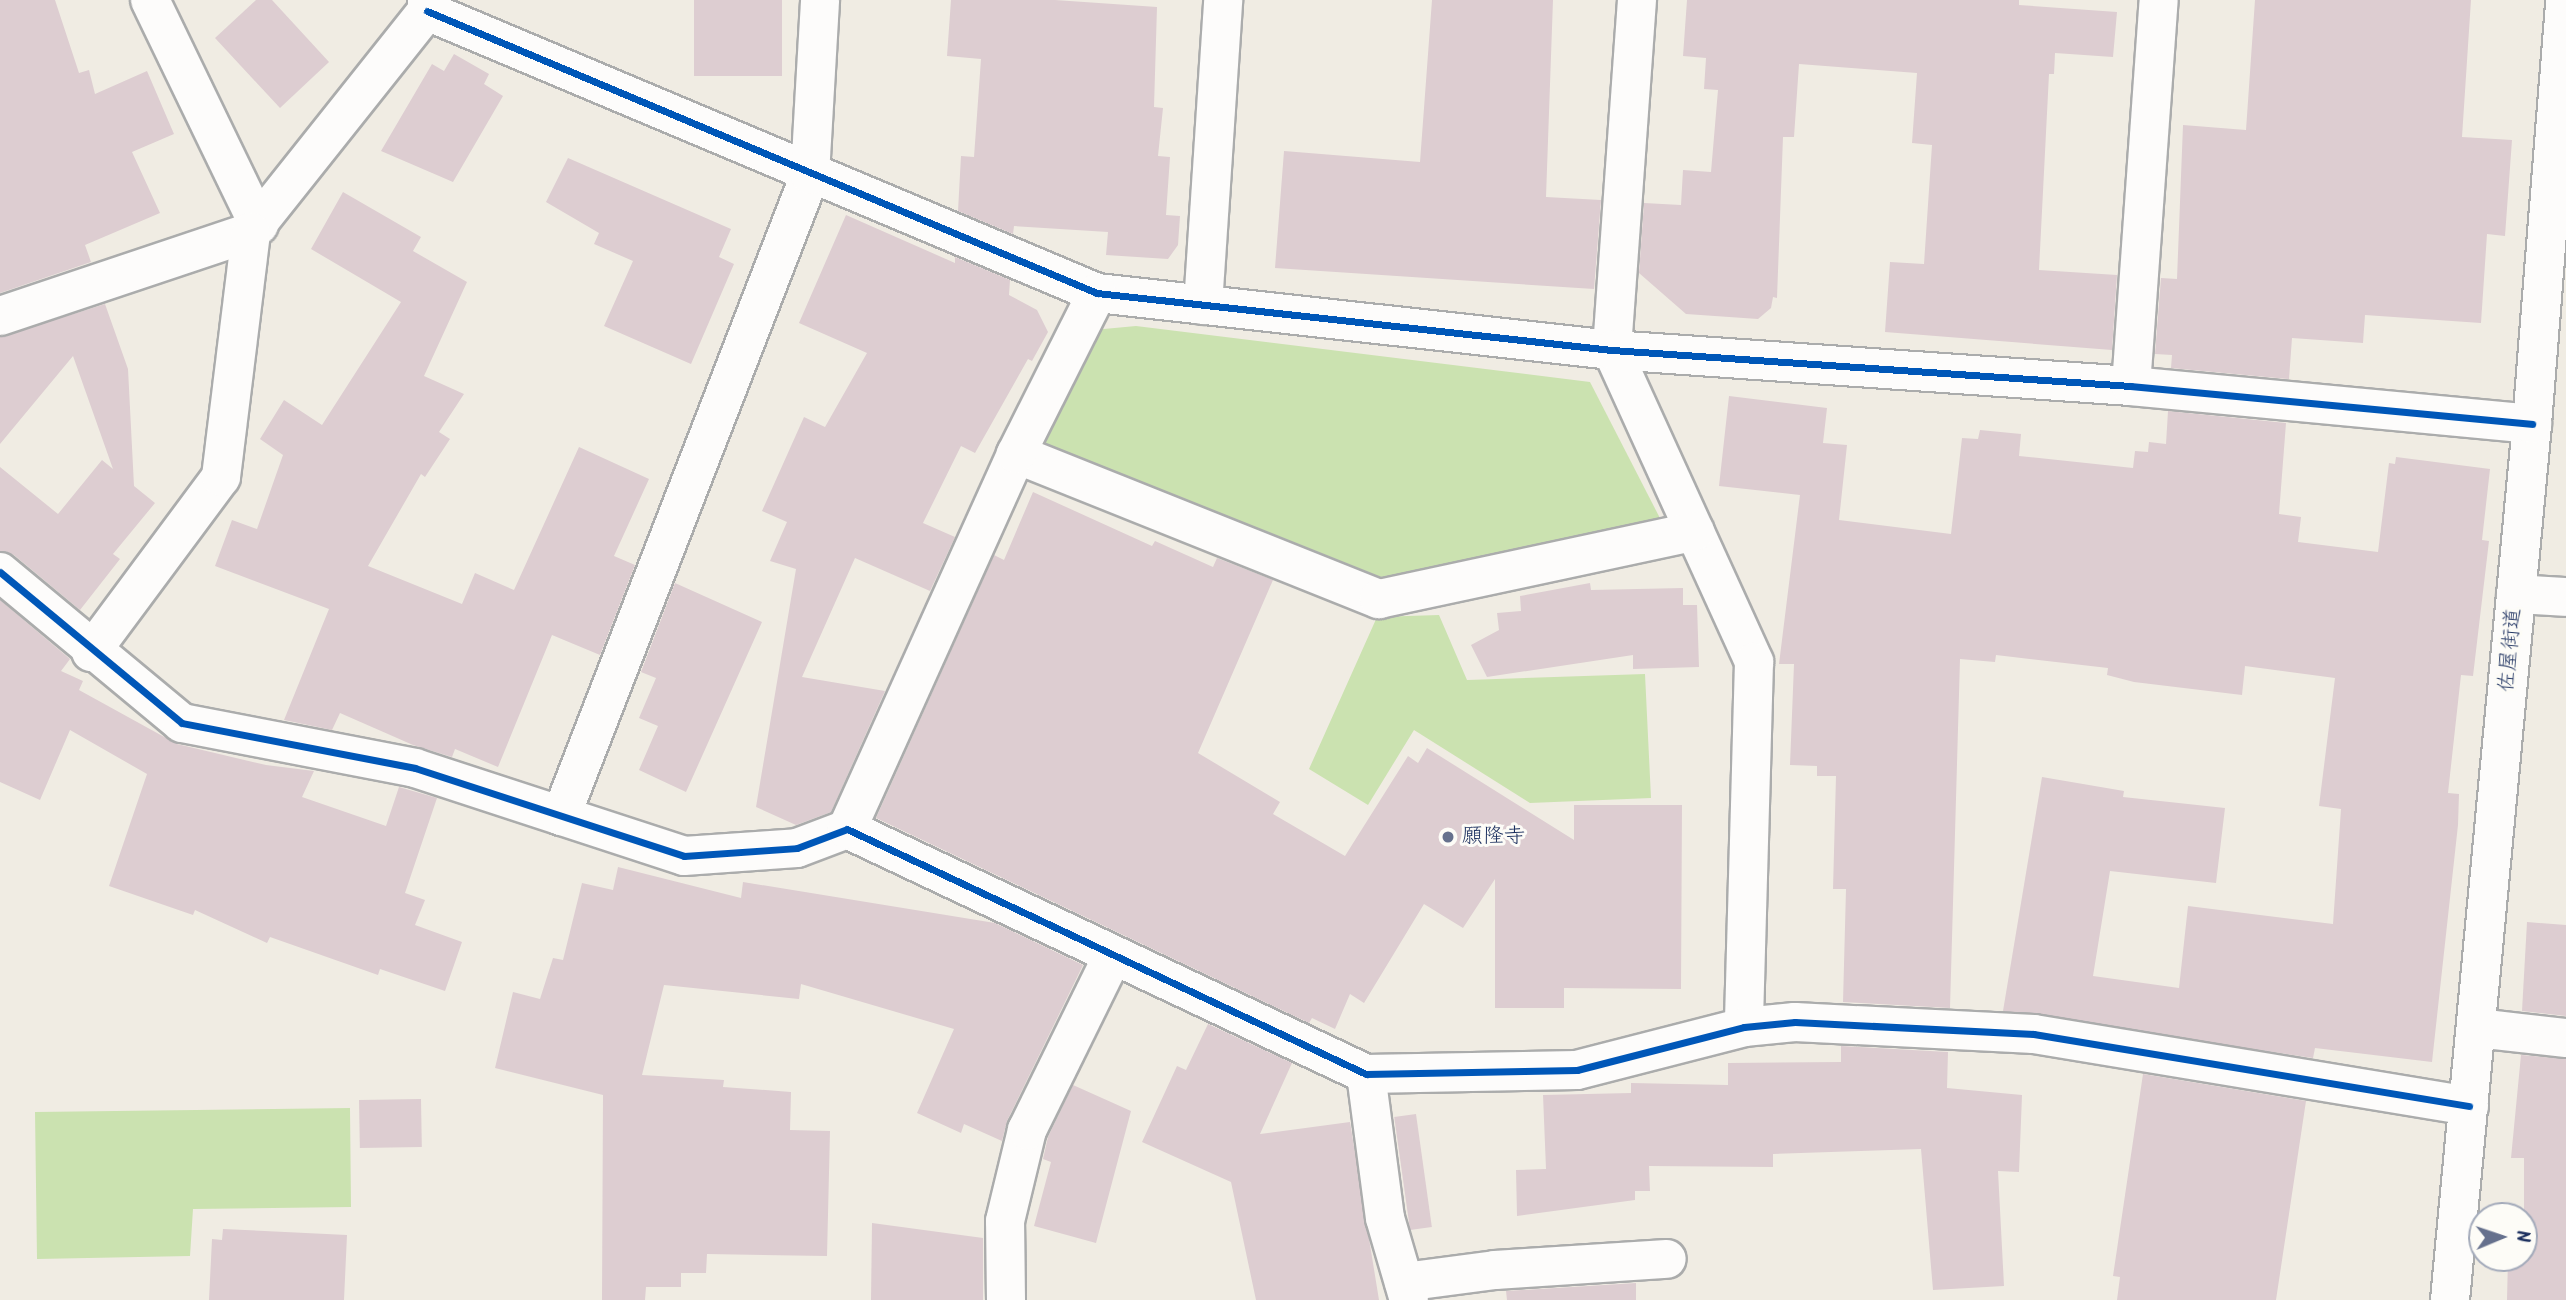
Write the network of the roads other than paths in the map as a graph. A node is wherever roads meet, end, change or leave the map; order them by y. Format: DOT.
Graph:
graph roads {
  1 [pos="150,0"];
  2 [pos="820,0"];
  3 [pos="1223,0"];
  4 [pos="1637,0"];
  5 [pos="2159,0"];
  6 [pos="2565,0"];
  7 [pos="427,5"];
  8 [pos="810,175"];
  9 [pos="255,229"];
  10 [pos="1097,293"];
  11 [pos="1203,305"];
  12 [pos="0,316"];
  13 [pos="1612,350"];
  14 [pos="2131,386"];
  15 [pos="2532,424"];
  16 [pos="1016,454"];
  17 [pos="1695,531"];
  18 [pos="0,572"];
  19 [pos="2516,594"];
  20 [pos="2566,597"];
  21 [pos="91,652"];
  22 [pos="561,816"];
  23 [pos="847,829"];
  24 [pos="1113,955"];
  25 [pos="1744,1027"];
  26 [pos="2476,1028"];
  27 [pos="2566,1038"];
  28 [pos="1366,1074"];
  29 [pos="2469,1106"];
  30 [pos="1667,1259"];
  31 [pos="1406,1291"];
  32 [pos="1006,1300"];
  33 [pos="2450,1300"];
  1 -- 9 [label="street"];
  2 -- 8 [label="street"];
  3 -- 11 [label="street"];
  4 -- 13 [label="street"];
  5 -- 14 [label="street"];
  6 -- 15 [label="street, 佐屋街道"];
  7 -- 8 [label="street"];
  7 -- 9 [label="street"];
  8 -- 10 [label="street"];
  8 -- 22 [label="street"];
  9 -- 12 [label="street"];
  9 -- 21 [label="street"];
  10 -- 11 [label="street"];
  10 -- 16 [label="street"];
  11 -- 13 [label="street"];
  13 -- 14 [label="street"];
  13 -- 17 [label="street"];
  14 -- 15 [label="street"];
  15 -- 19 [label="street, 佐屋街道"];
  16 -- 17 [label="street"];
  16 -- 23 [label="street"];
  17 -- 25 [label="street"];
  18 -- 21 [label="street"];
  19 -- 20 [label="street"];
  19 -- 26 [label="street, 佐屋街道"];
  21 -- 22 [label="street"];
  22 -- 23 [label="street"];
  23 -- 24 [label="street"];
  24 -- 28 [label="street"];
  24 -- 32 [label="street"];
  25 -- 28 [label="street"];
  25 -- 29 [label="street"];
  26 -- 27 [label="street"];
  26 -- 29 [label="street, 佐屋街道"];
  28 -- 31 [label="street"];
  29 -- 33 [label="street, 佐屋街道"];
  30 -- 31 [label="street"];
}
